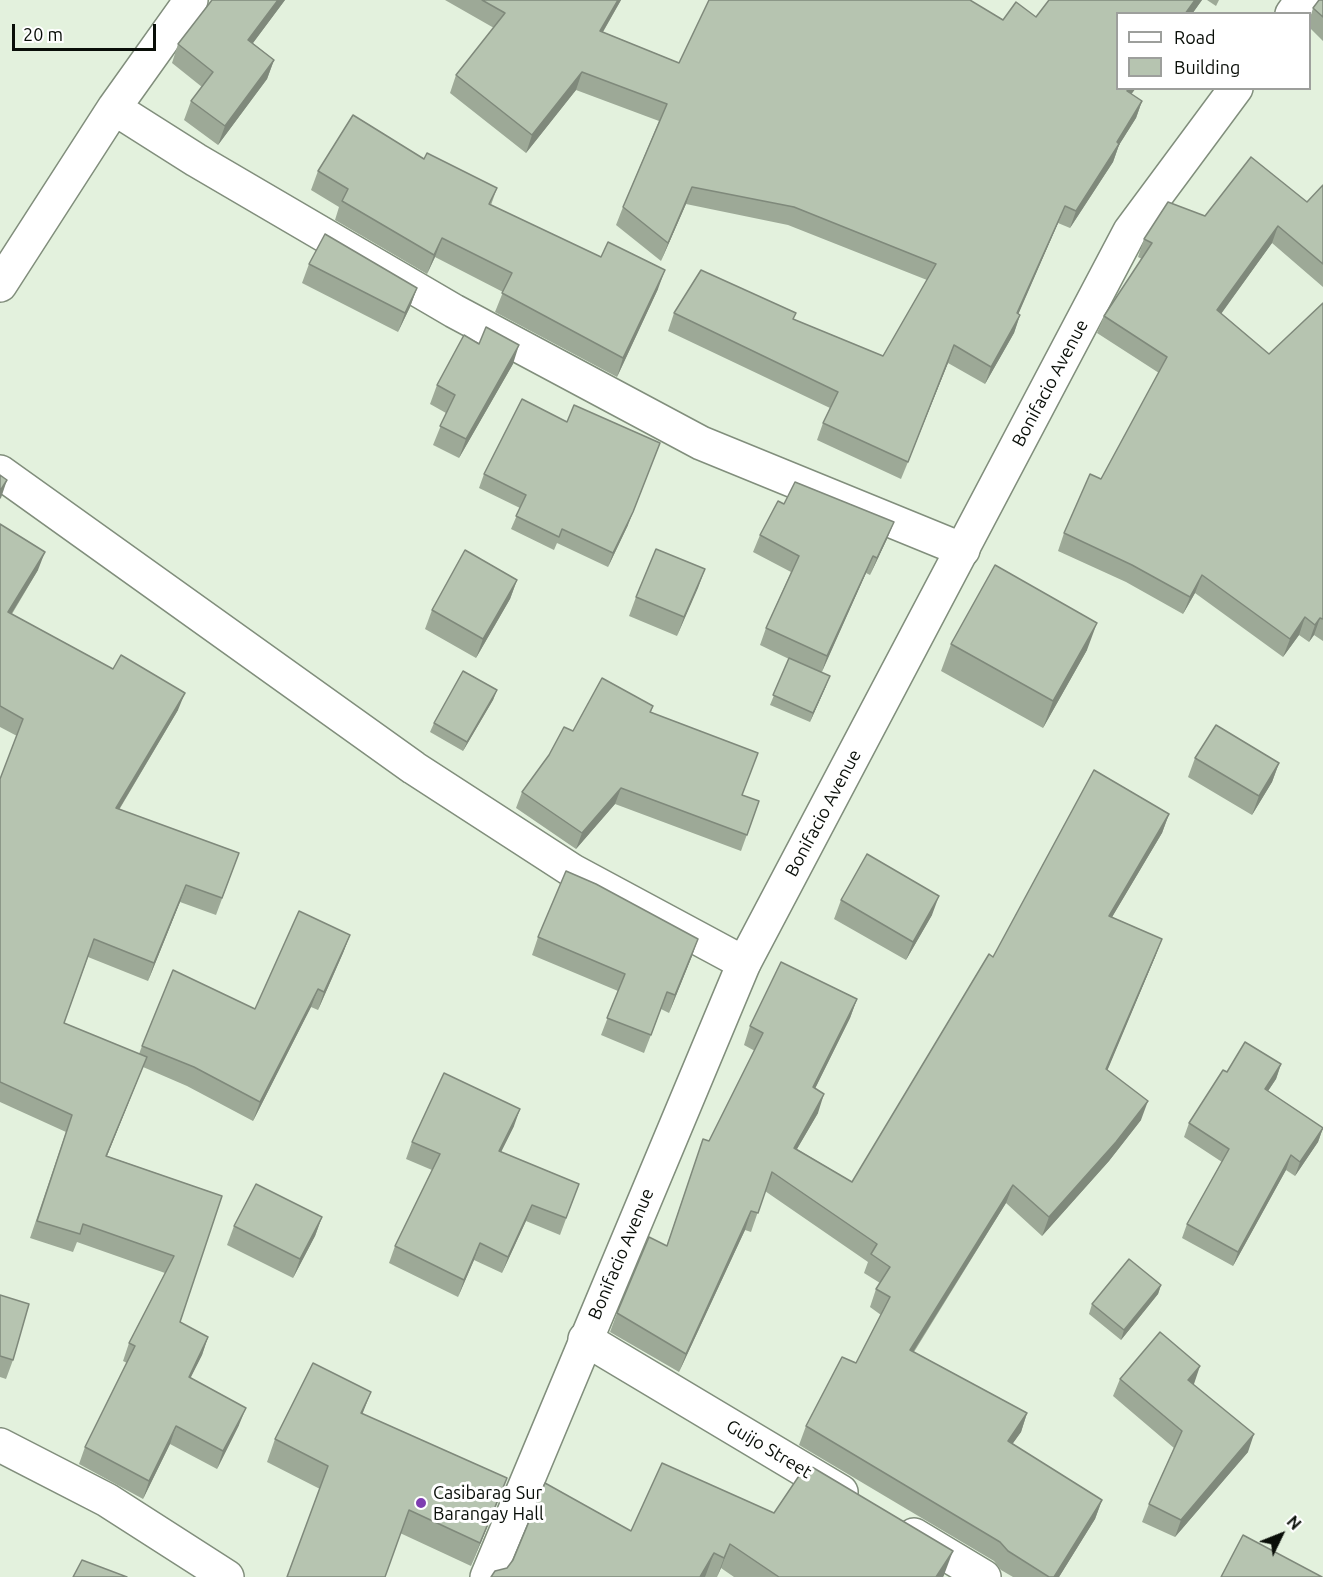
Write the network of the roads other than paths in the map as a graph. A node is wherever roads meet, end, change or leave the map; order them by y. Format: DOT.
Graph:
graph roads {
  1 [pos="191,0"];
  2 [pos="1235,90"];
  3 [pos="114,108"];
  4 [pos="0,285"];
  5 [pos="0,472"];
  6 [pos="963,550"];
  7 [pos="744,963"];
  8 [pos="585,1339"];
  9 [pos="0,1445"];
  10 [pos="227,1577"];
  11 [pos="487,1577"];
  12 [pos="984,1577"];
  1 -- 3 [label="street"];
  2 -- 6 [label="street, Bonifacio Avenue"];
  3 -- 4 [label="street"];
  3 -- 6 [label="street"];
  5 -- 7 [label="street"];
  6 -- 7 [label="street, Bonifacio Avenue"];
  7 -- 8 [label="street, Bonifacio Avenue"];
  8 -- 11 [label="street, Bonifacio Avenue"];
  8 -- 12 [label="street, Guijo Street"];
  9 -- 10 [label="street"];
}
